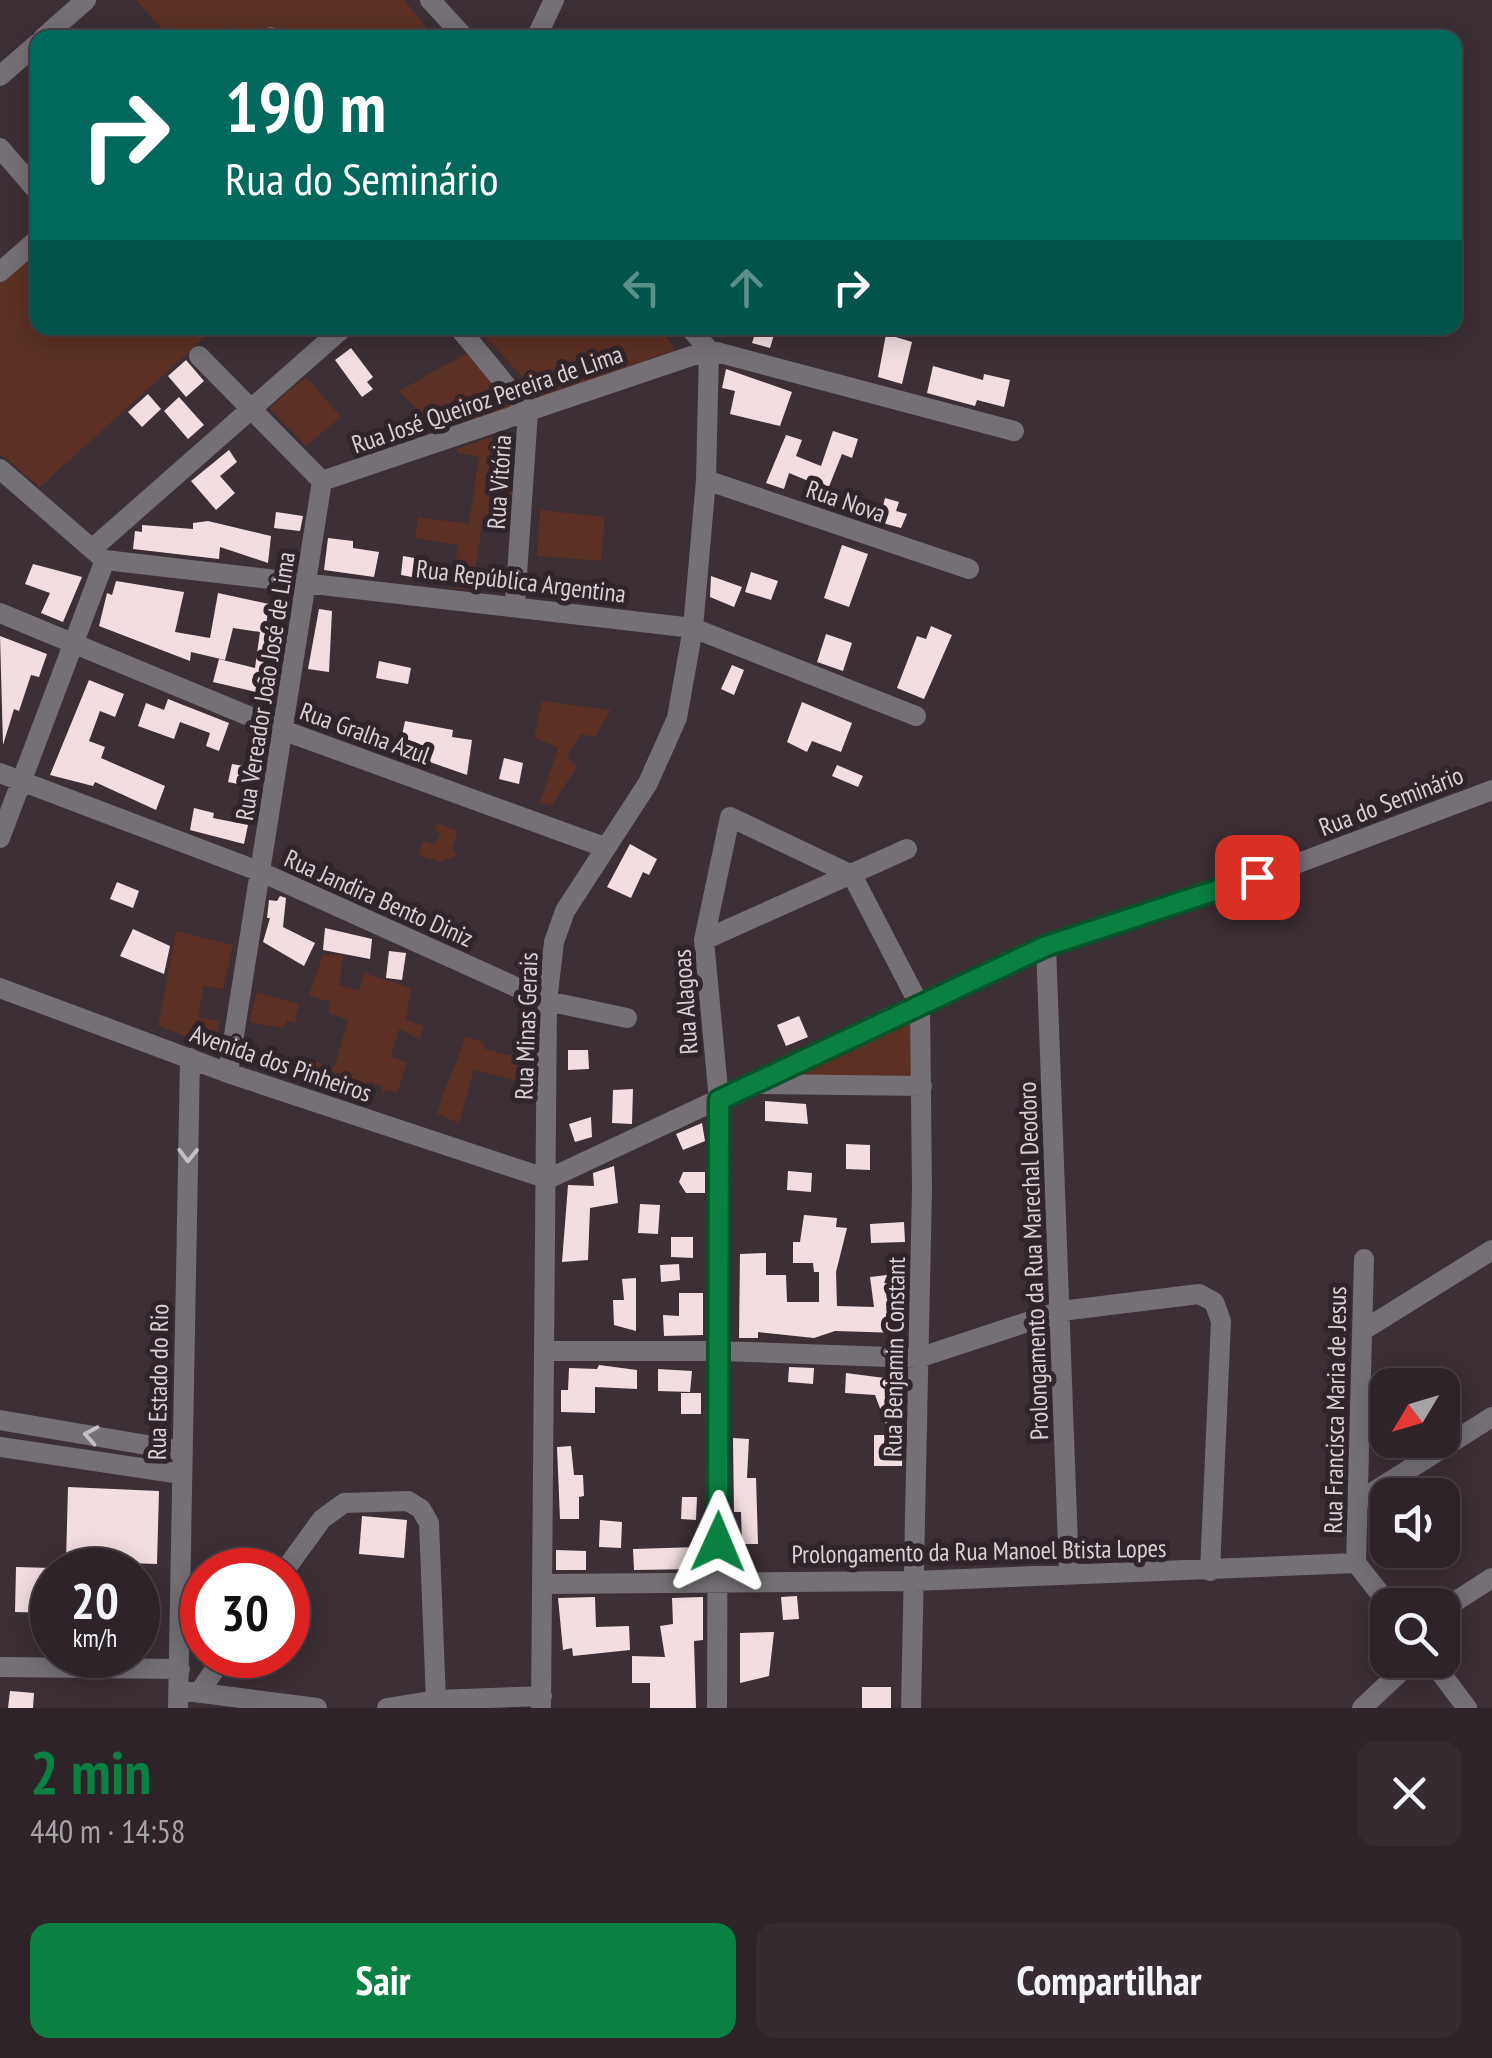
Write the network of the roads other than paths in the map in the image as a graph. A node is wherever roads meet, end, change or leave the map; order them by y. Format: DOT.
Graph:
graph roads {
  1 [pos="86,0"];
  2 [pos="430,0"];
  3 [pos="554,0"];
  4 [pos="52,30"];
  5 [pos="458,30"];
  6 [pos="540,30"];
  7 [pos="30,49"];
  8 [pos="0,76"];
  9 [pos="0,148"];
  10 [pos="30,183"];
  11 [pos="30,246"];
  12 [pos="0,272"];
  13 [pos="335,335"];
  14 [pos="465,335"];
  15 [pos="696,335"];
  16 [pos="709,350"];
  17 [pos="200,356"];
  18 [pos="248,409"];
  19 [pos="528,412"];
  20 [pos="1014,432"];
  21 [pos="0,469"];
  22 [pos="706,480"];
  23 [pos="322,481"];
  24 [pos="99,555"];
  25 [pos="970,569"];
  26 [pos="306,582"];
  27 [pos="515,604"];
  28 [pos="0,613"];
  29 [pos="693,628"];
  30 [pos="72,643"];
  31 [pos="916,716"];
  32 [pos="285,730"];
  33 [pos="0,773"];
  34 [pos="20,781"];
  35 [pos="1492,790"];
  36 [pos="0,838"];
  37 [pos="604,847"];
  38 [pos="907,849"];
  39 [pos="260,872"];
  40 [pos="852,875"];
  41 [pos="704,940"];
  42 [pos="1046,946"];
  43 [pos="0,988"];
  44 [pos="547,1000"];
  45 [pos="920,1006"];
  46 [pos="0,1007"];
  47 [pos="626,1018"];
  48 [pos="190,1058"];
  49 [pos="228,1073"];
  50 [pos="753,1084"];
  51 [pos="922,1086"];
  52 [pos="719,1100"];
  53 [pos="548,1179"];
  54 [pos="1492,1250"];
  55 [pos="1364,1259"];
  56 [pos="1061,1311"];
  57 [pos="1362,1331"];
  58 [pos="720,1350"];
  59 [pos="546,1351"];
  60 [pos="918,1358"];
  61 [pos="1492,1416"];
  62 [pos="0,1420"];
  63 [pos="0,1446"];
  64 [pos="182,1451"];
  65 [pos="181,1474"];
  66 [pos="1360,1501"];
  67 [pos="302,1548"];
  68 [pos="1356,1563"];
  69 [pos="1210,1571"];
  70 [pos="1069,1574"];
  71 [pos="1492,1578"];
  72 [pos="718,1581"];
  73 [pos="914,1582"];
  74 [pos="542,1584"];
  75 [pos="1376,1588"];
  76 [pos="1460,1598"];
  77 [pos="0,1667"];
  78 [pos="1394,1678"];
  79 [pos="1444,1678"];
  80 [pos="184,1690"];
  81 [pos="436,1700"];
  82 [pos="542,1702"];
  83 [pos="317,1708"];
  84 [pos="386,1708"];
  85 [pos="716,1708"];
  86 [pos="911,1708"];
  87 [pos="1362,1708"];
  88 [pos="1467,1708"];
  1 -- 4 [label="street"];
  2 -- 5 [label="street"];
  3 -- 6 [label="street"];
  7 -- 8 [label="street"];
  9 -- 10 [label="street"];
  11 -- 12 [label="street"];
  13 -- 18 [label="street"];
  14 -- 19 [label="street, Rua Vitória"];
  15 -- 16 [label="street"];
  16 -- 19 [label="street, Rua José Queiroz Pereira de Lima"];
  16 -- 20 [label="street"];
  16 -- 22 [label="street, Rua Minas Gerais"];
  17 -- 18 [label="street"];
  18 -- 23 [label="street"];
  18 -- 24 [label="street"];
  19 -- 23 [label="street, Rua José Queiroz Pereira de Lima"];
  19 -- 27 [label="street, Rua Vitória"];
  21 -- 24 [label="street"];
  22 -- 25 [label="street, Rua Nova"];
  22 -- 29 [label="street, Rua Minas Gerais"];
  23 -- 26 [label="street, Rua Vereador João José de Lima"];
  24 -- 26 [label="street, Rua República Argentina"];
  24 -- 30 [label="street"];
  26 -- 27 [label="street, Rua República Argentina"];
  26 -- 32 [label="street, Rua Vereador João José de Lima"];
  27 -- 29 [label="street, Rua República Argentina"];
  28 -- 30 [label="street, Rua Gralha Azul"];
  29 -- 31 [label="street, Rua República Argentina"];
  29 -- 37 [label="street, Rua Minas Gerais"];
  30 -- 32 [label="street, Rua Gralha Azul"];
  30 -- 34 [label="street"];
  32 -- 37 [label="street, Rua Gralha Azul"];
  32 -- 39 [label="street, Rua Vereador João José de Lima"];
  33 -- 34 [label="street, Rua Jandira Bento Diniz"];
  34 -- 36 [label="street"];
  34 -- 39 [label="street, Rua Jandira Bento Diniz"];
  35 -- 42 [label="street, Rua do Seminário"];
  37 -- 44 [label="street, Rua Minas Gerais"];
  38 -- 40 [label="street"];
  39 -- 44 [label="street, Rua Jandira Bento Diniz"];
  39 -- 49 [label="street, Rua Vereador João José de Lima"];
  40 -- 41 [label="street"];
  40 -- 41 [label="street, Rua Alagoas"];
  40 -- 45 [label="street"];
  41 -- 52 [label="street, Rua Alagoas"];
  42 -- 45 [label="street, Rua do Seminário"];
  42 -- 56 [label="street, Prolongamento da Rua Marechal Deodoro"];
  43 -- 46 [label="street"];
  43 -- 48 [label="street, Avenida dos Pinheiros"];
  44 -- 47 [label="street, Rua Jandira Bento Diniz"];
  44 -- 53 [label="street, Rua Minas Gerais"];
  45 -- 50 [label="street, Rua do Seminário"];
  45 -- 51 [label="street, Rua Benjamin Constant"];
  48 -- 49 [label="street, Avenida dos Pinheiros"];
  48 -- 64 [label="street, Rua Estado do Rio, one-way"];
  49 -- 53 [label="street, Avenida dos Pinheiros"];
  50 -- 51 [label="street, Rua do Seminário"];
  50 -- 52 [label="street, Rua do Seminário"];
  51 -- 60 [label="street, Rua Benjamin Constant"];
  52 -- 53 [label="street, Rua do Seminário"];
  52 -- 58 [label="street, Rua Alagoas"];
  53 -- 59 [label="street, Rua Minas Gerais"];
  54 -- 57 [label="street"];
  55 -- 57 [label="street, Rua Francisca Maria de Jesus"];
  56 -- 60 [label="street"];
  56 -- 69 [label="street"];
  56 -- 70 [label="street, Prolongamento da Rua Marechal Deodoro"];
  57 -- 66 [label="street, Rua Francisca Maria de Jesus"];
  58 -- 59 [label="street"];
  58 -- 60 [label="street"];
  58 -- 72 [label="street, Rua Alagoas"];
  59 -- 74 [label="street, Rua Minas Gerais"];
  60 -- 73 [label="street, Rua Benjamin Constant"];
  61 -- 66 [label="street"];
  64 -- 62 [label="street, one-way"];
  63 -- 65 [label="street"];
  64 -- 65 [label="street, Rua Estado do Rio"];
  65 -- 80 [label="street, Rua Estado do Rio"];
  66 -- 68 [label="street, Rua Francisca Maria de Jesus"];
  67 -- 81 [label="street"];
  68 -- 69 [label="street, Prolongamento da Rua Manoel Btista Lopes"];
  68 -- 75 [label="street"];
  69 -- 70 [label="street, Prolongamento da Rua Manoel Btista Lopes"];
  70 -- 73 [label="street, Prolongamento da Rua Manoel Btista Lopes"];
  71 -- 76 [label="street"];
  72 -- 73 [label="street, Prolongamento da Rua Manoel Btista Lopes"];
  72 -- 74 [label="street, Prolongamento da Rua Manoel Btista Lopes"];
  72 -- 85 [label="street, Rua Alagoas"];
  73 -- 86 [label="street, Rua Benjamin Constant"];
  74 -- 82 [label="street, Rua Minas Gerais"];
  77 -- 80 [label="street"];
  78 -- 87 [label="street"];
  79 -- 88 [label="street"];
  80 -- 83 [label="street"];
  81 -- 82 [label="street"];
  81 -- 84 [label="street"];
}
